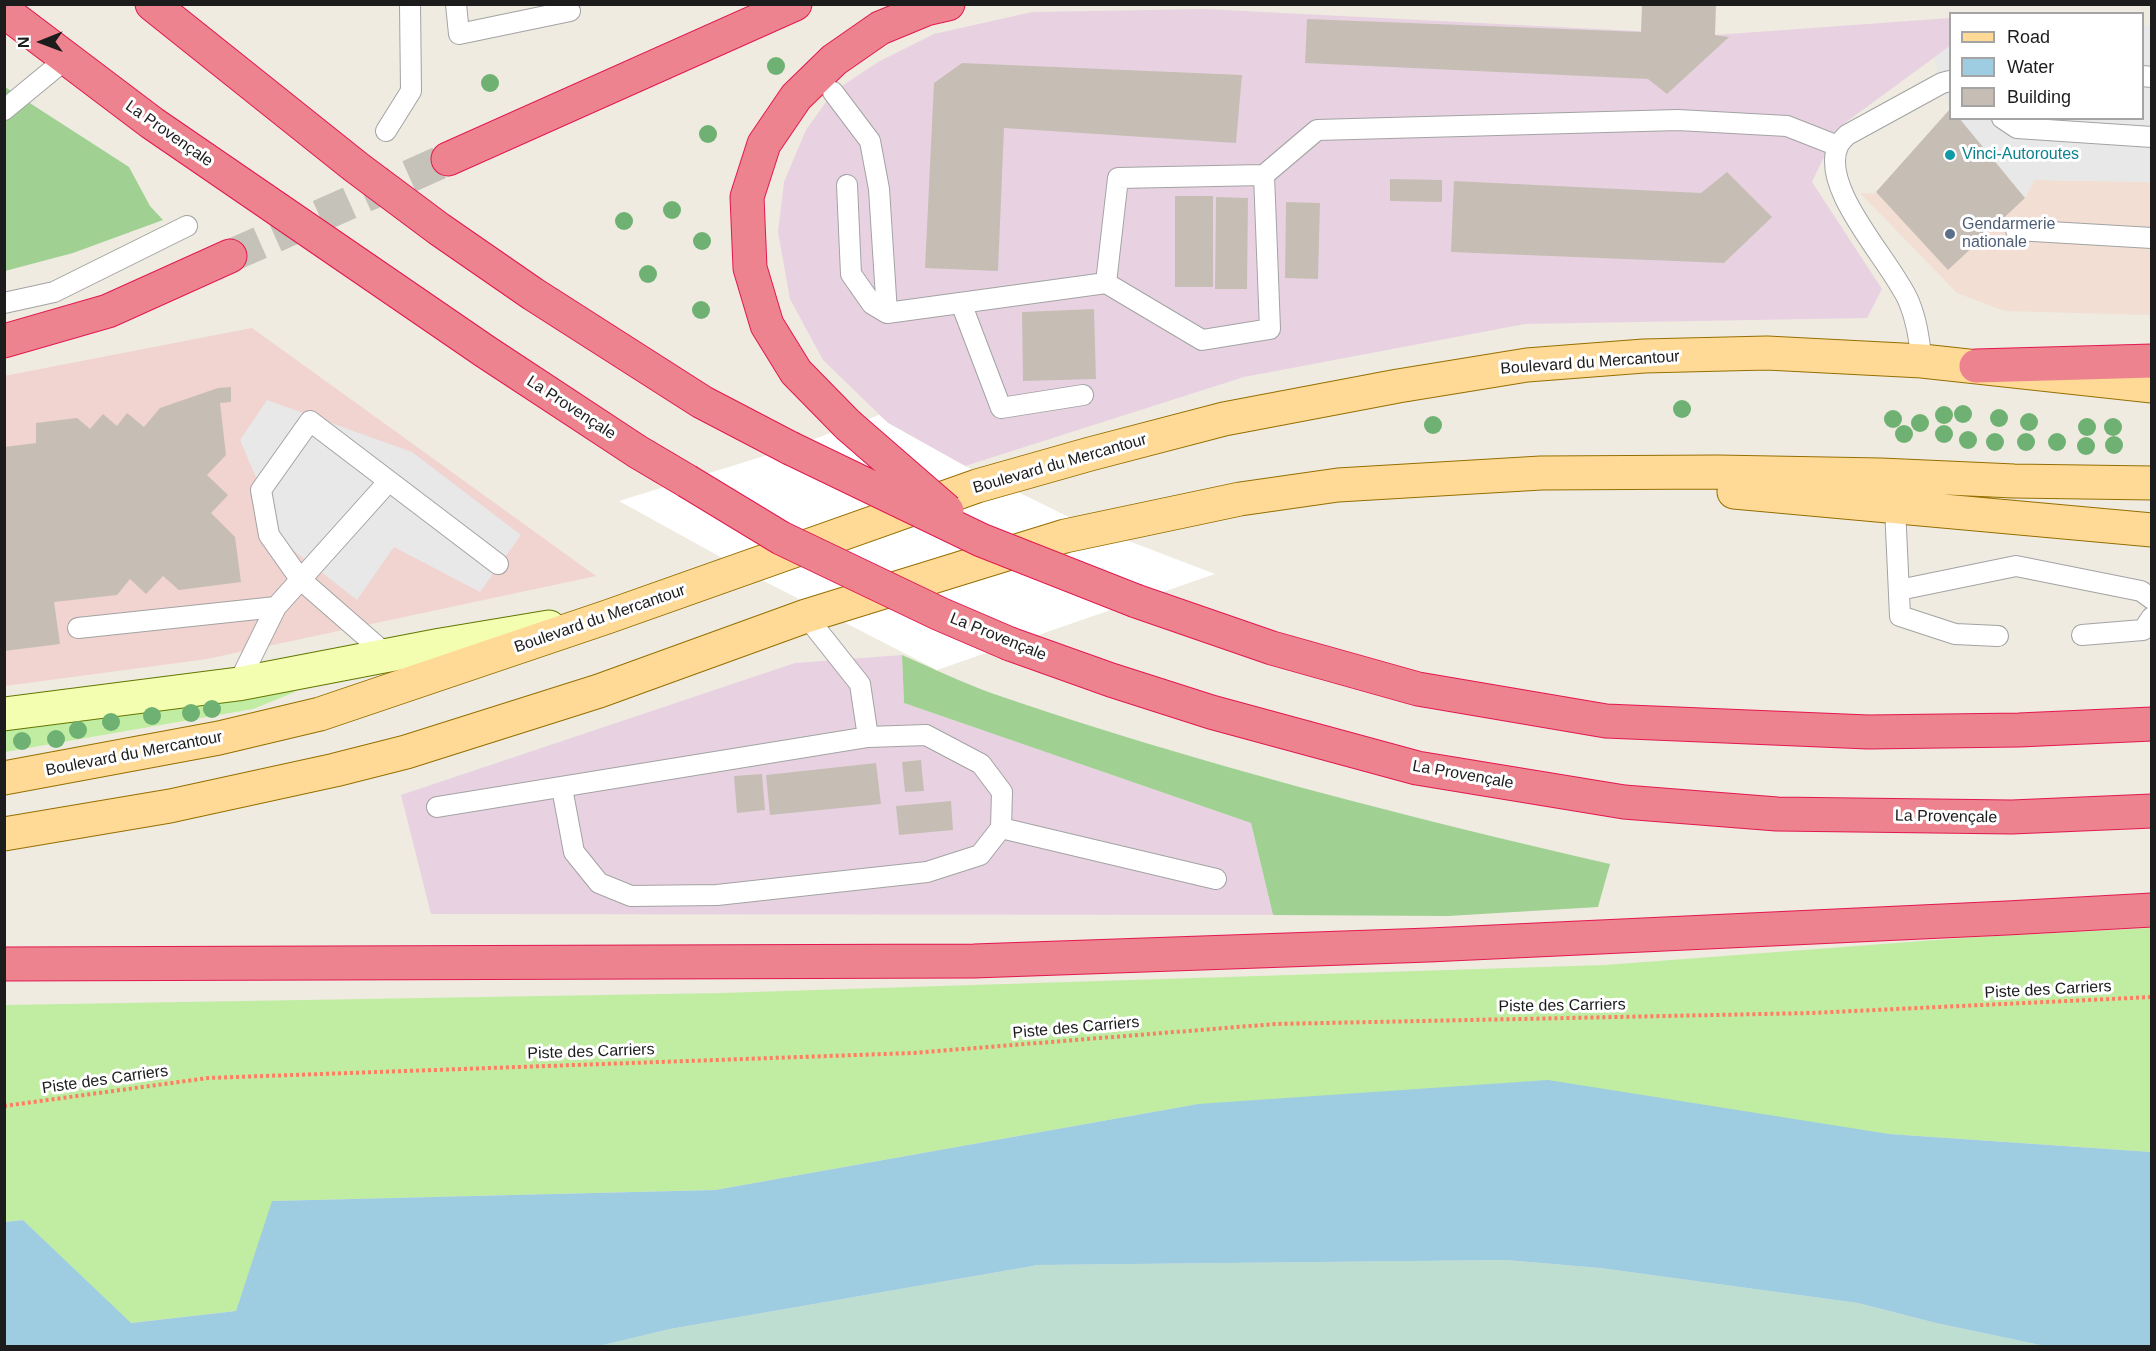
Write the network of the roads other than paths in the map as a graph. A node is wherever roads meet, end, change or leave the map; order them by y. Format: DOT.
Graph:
graph roads {
  1 [pos="152,4"];
  2 [pos="410,4"];
  3 [pos="456,4"];
  4 [pos="795,4"];
  5 [pos="948,4"];
  6 [pos="4,11"];
  7 [pos="570,11"];
  8 [pos="66,60"];
  9 [pos="1949,81"];
  10 [pos="832,92"];
  11 [pos="4,110"];
  12 [pos="2005,120"];
  13 [pos="386,131"];
  14 [pos="2151,137"];
  15 [pos="1838,146"];
  16 [pos="448,159"];
  17 [pos="1264,175"];
  18 [pos="847,185"];
  19 [pos="187,226"];
  20 [pos="2016,230"];
  21 [pos="2151,238"];
  22 [pos="230,256"];
  23 [pos="1106,283"];
  24 [pos="4,303"];
  25 [pos="961,303"];
  26 [pos="887,314"];
  27 [pos="4,341"];
  28 [pos="1922,361"];
  29 [pos="2151,361"];
  30 [pos="1976,366"];
  31 [pos="2151,386"];
  32 [pos="1083,395"];
  33 [pos="1541,473"];
  34 [pos="389,480"];
  35 [pos="2151,483"];
  36 [pos="1895,507"];
  37 [pos="2151,531"];
  38 [pos="981,540"];
  39 [pos="498,564"];
  40 [pos="300,579"];
  41 [pos="1899,590"];
  42 [pos="2151,599"];
  43 [pos="276,607"];
  44 [pos="806,616"];
  45 [pos="607,617"];
  46 [pos="2151,617"];
  47 [pos="78,628"];
  48 [pos="2082,635"];
  49 [pos="1998,636"];
  50 [pos="387,655"];
  51 [pos="238,684"];
  52 [pos="4,714"];
  53 [pos="2151,724"];
  54 [pos="868,737"];
  55 [pos="4,778"];
  56 [pos="562,788"];
  57 [pos="437,807"];
  58 [pos="2151,811"];
  59 [pos="1001,828"];
  60 [pos="4,834"];
  61 [pos="1216,879"];
  62 [pos="2151,910"];
  63 [pos="4,964"];
  1 -- 38 [label="highway, bridge"];
  2 -- 13 [label="lane"];
  3 -- 7 [label="lane"];
  4 -- 16 [label="highway"];
  5 -- 38 [label="highway, bridge"];
  6 -- 8 [label="highway, La Provençale"];
  8 -- 11 [label="lane"];
  8 -- 58 [label="highway, La Provençale, bridge"];
  9 -- 15 [label="lane"];
  10 -- 26 [label="lane"];
  12 -- 14 [label="lane"];
  15 -- 17 [label="lane"];
  15 -- 28 [label="lane"];
  17 -- 23 [label="lane"];
  17 -- 23 [label="lane"];
  18 -- 26 [label="lane"];
  19 -- 24 [label="lane"];
  20 -- 21 [label="lane"];
  22 -- 27 [label="highway"];
  23 -- 25 [label="lane"];
  25 -- 26 [label="lane"];
  25 -- 32 [label="lane"];
  28 -- 30 [label="main road, Boulevard du Mercantour"];
  28 -- 45 [label="main road, Boulevard du Mercantour"];
  29 -- 30 [label="highway"];
  30 -- 31 [label="main road, Boulevard du Mercantour"];
  33 -- 35 [label="main road"];
  33 -- 36 [label="main road"];
  33 -- 44 [label="main road"];
  34 -- 39 [label="lane"];
  34 -- 40 [label="lane"];
  34 -- 40 [label="lane"];
  36 -- 37 [label="main road"];
  36 -- 41 [label="lane"];
  38 -- 53 [label="highway, bridge"];
  40 -- 43 [label="lane"];
  40 -- 50 [label="lane"];
  41 -- 42 [label="lane"];
  41 -- 49 [label="lane"];
  43 -- 47 [label="lane"];
  43 -- 51 [label="lane"];
  44 -- 54 [label="lane"];
  44 -- 60 [label="main road"];
  45 -- 50 [label="street"];
  45 -- 55 [label="main road, Boulevard du Mercantour"];
  46 -- 48 [label="lane"];
  50 -- 51 [label="street"];
  51 -- 52 [label="street"];
  54 -- 56 [label="lane"];
  54 -- 59 [label="lane"];
  56 -- 57 [label="lane"];
  56 -- 59 [label="lane"];
  59 -- 61 [label="lane"];
  62 -- 63 [label="highway"];
}
